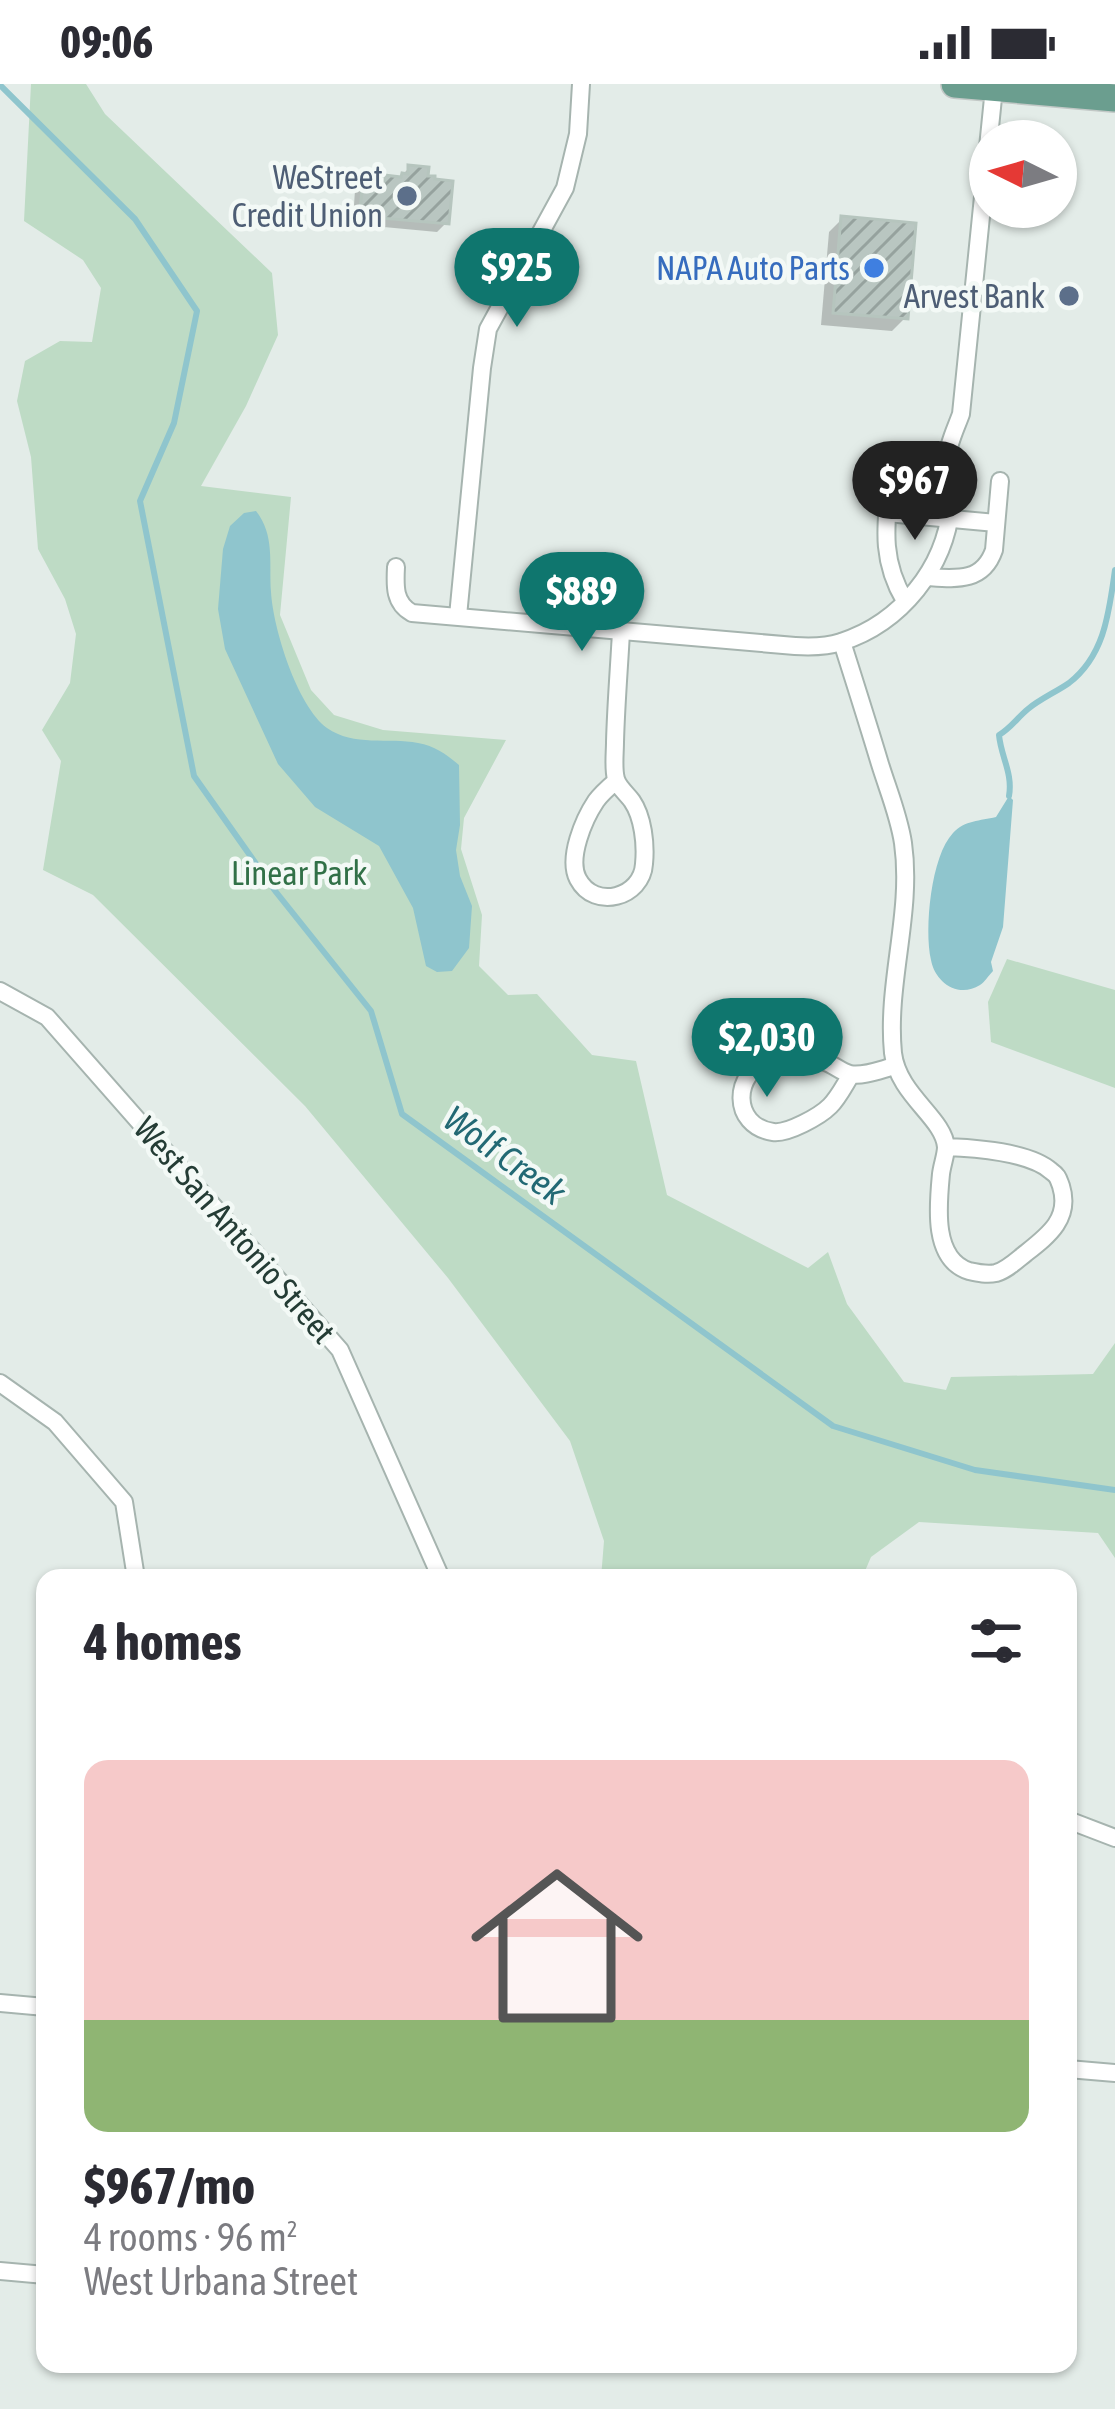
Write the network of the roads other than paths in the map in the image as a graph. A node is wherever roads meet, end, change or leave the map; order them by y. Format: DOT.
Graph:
graph roads {
  1 [pos="581,84"];
  2 [pos="955,84"];
  3 [pos="994,88"];
  4 [pos="1115,98"];
  5 [pos="891,469"];
  6 [pos="1000,481"];
  7 [pos="887,513"];
  8 [pos="949,520"];
  9 [pos="996,523"];
  10 [pos="396,567"];
  11 [pos="928,577"];
  12 [pos="905,601"];
  13 [pos="458,616"];
  14 [pos="621,632"];
  15 [pos="842,642"];
  16 [pos="616,781"];
  17 [pos="0,991"];
  18 [pos="895,1066"];
  19 [pos="851,1075"];
  20 [pos="946,1147"];
  21 [pos="0,1383"];
  22 [pos="135,1569"];
  23 [pos="437,1569"];
  24 [pos="1077,1823"];
  25 [pos="1115,1838"];
  26 [pos="0,2003"];
  27 [pos="36,2006"];
  28 [pos="1077,2069"];
  29 [pos="1115,2073"];
  30 [pos="0,2271"];
  31 [pos="36,2274"];
  1 -- 13 [label="street"];
  2 -- 3 [label="main road"];
  3 -- 4 [label="main road"];
  3 -- 8 [label="street"];
  5 -- 7 [label="street"];
  6 -- 9 [label="street"];
  7 -- 8 [label="street"];
  7 -- 12 [label="street"];
  8 -- 9 [label="street"];
  8 -- 11 [label="street"];
  9 -- 11 [label="street"];
  10 -- 13 [label="street"];
  11 -- 12 [label="street"];
  12 -- 15 [label="street"];
  13 -- 14 [label="street"];
  14 -- 15 [label="street"];
  14 -- 16 [label="street"];
  15 -- 18 [label="street"];
  16 -- 16 [label="street"];
  17 -- 23 [label="street, West San Antonio Street"];
  18 -- 19 [label="street"];
  18 -- 20 [label="street"];
  19 -- 19 [label="street"];
  20 -- 20 [label="street"];
  21 -- 22 [label="street"];
  24 -- 25 [label="street"];
  26 -- 27 [label="street"];
  28 -- 29 [label="street"];
  30 -- 31 [label="street"];
}
